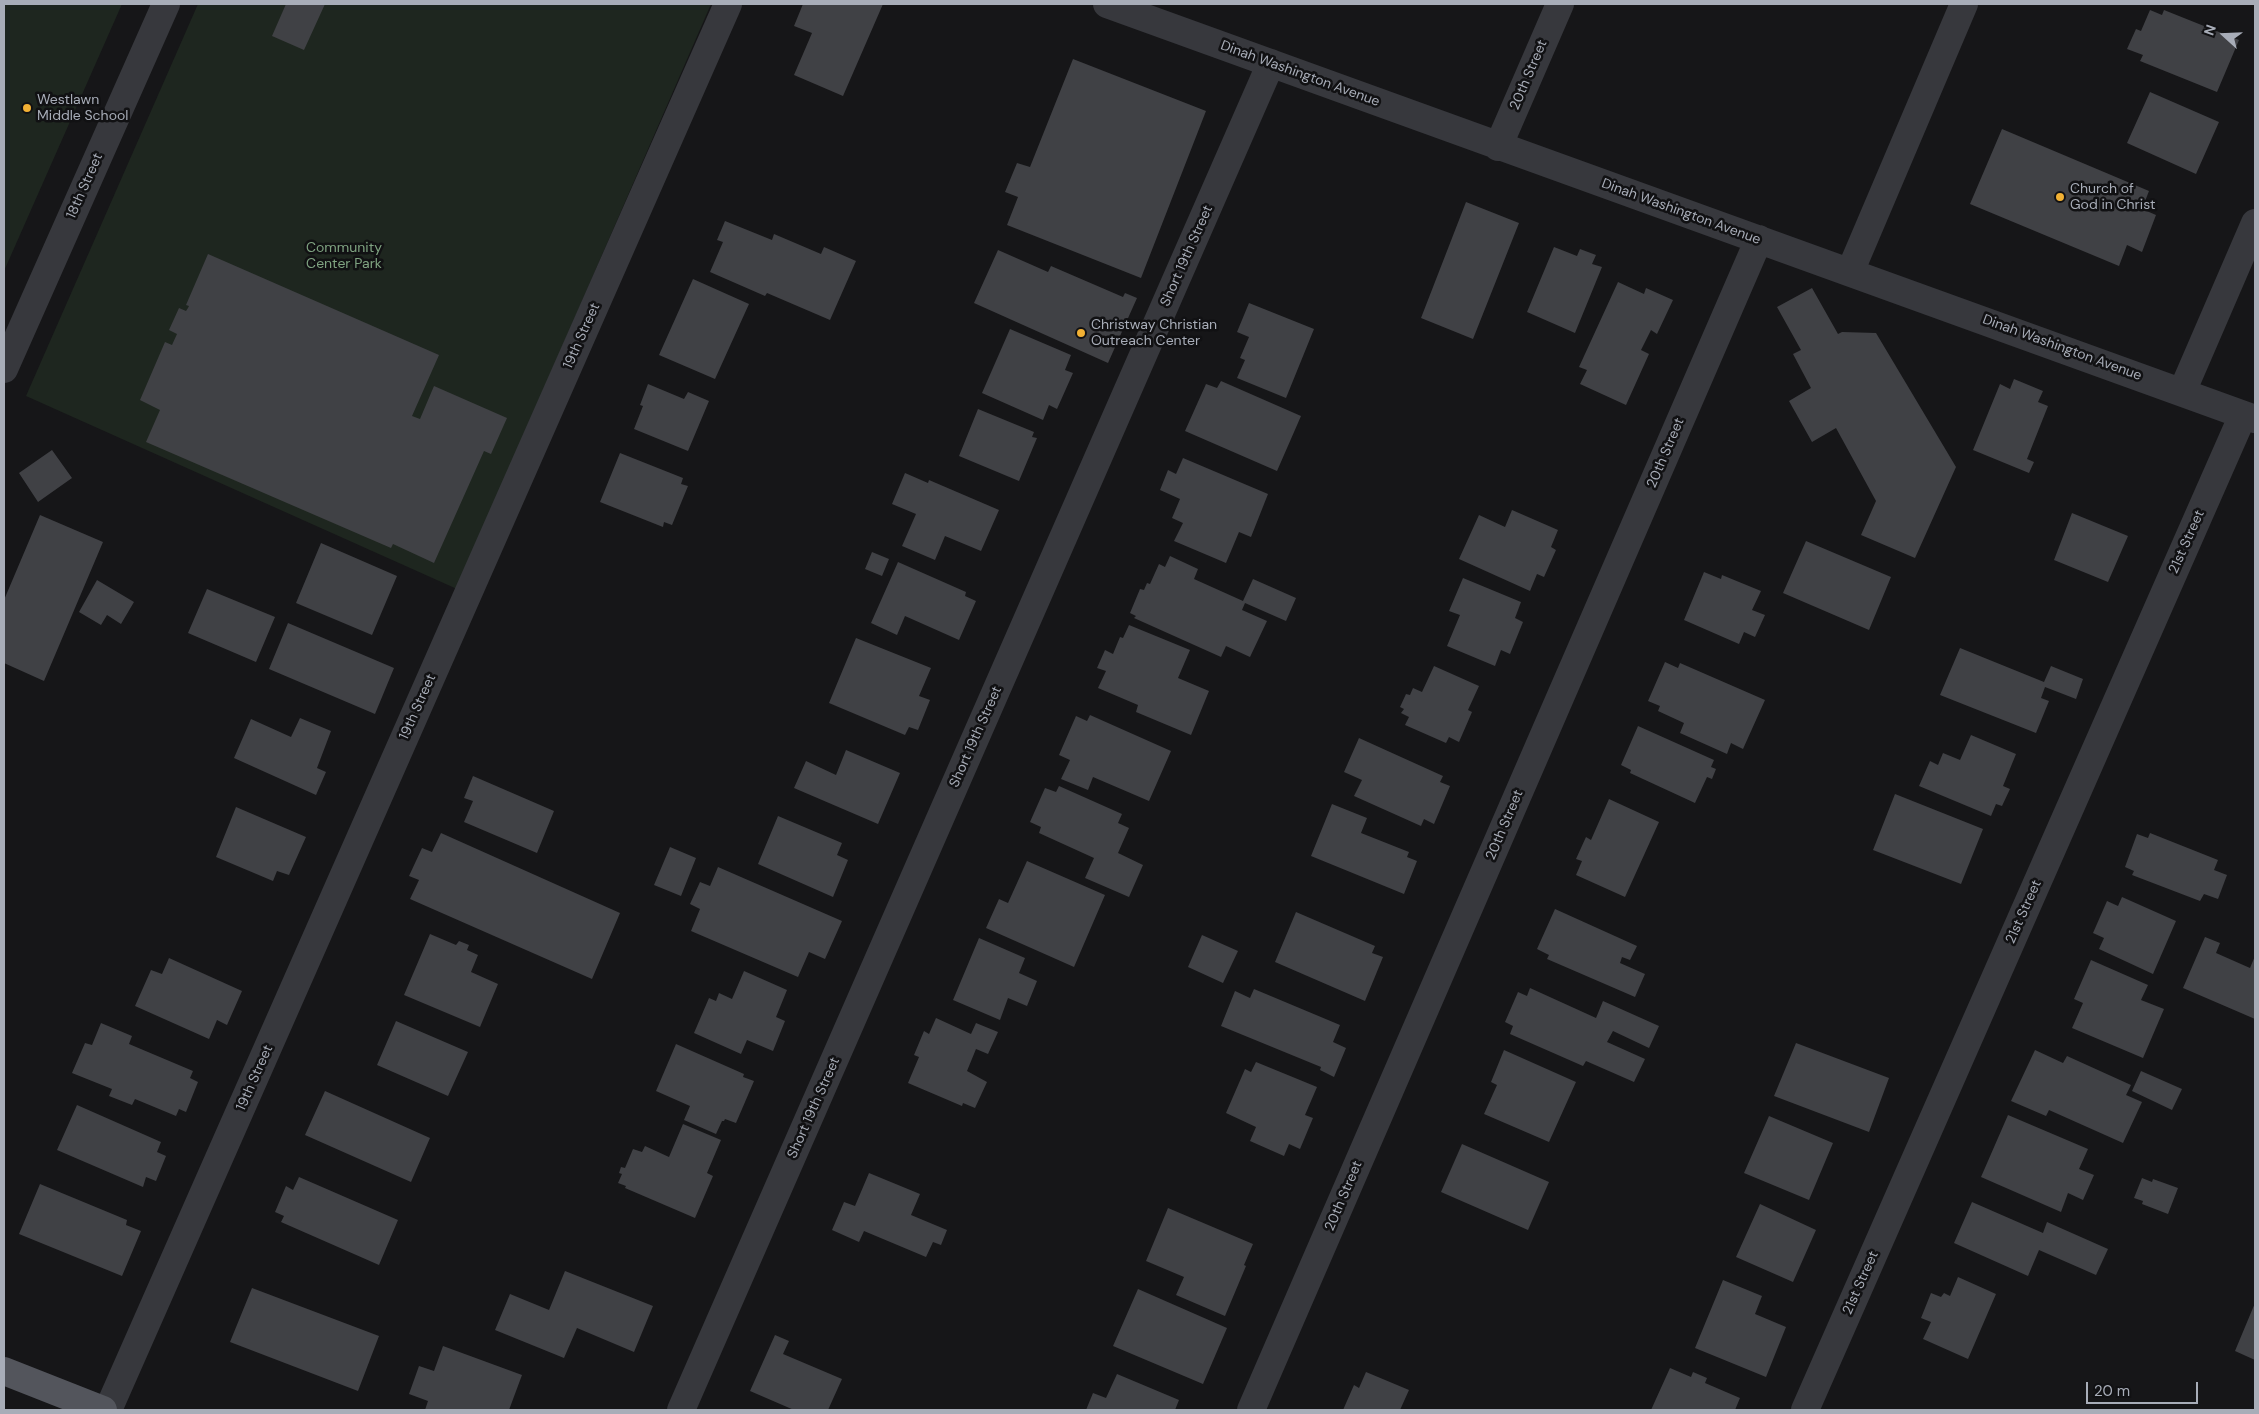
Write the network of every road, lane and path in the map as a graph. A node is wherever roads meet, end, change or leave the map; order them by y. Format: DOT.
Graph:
graph roads {
  1 [pos="166,4"];
  2 [pos="728,4"];
  3 [pos="1107,4"];
  4 [pos="1560,4"];
  5 [pos="1964,4"];
  6 [pos="1271,64"];
  7 [pos="1498,147"];
  8 [pos="2255,223"];
  9 [pos="1759,239"];
  10 [pos="1850,272"];
  11 [pos="4,369"];
  12 [pos="2182,392"];
  13 [pos="2249,417"];
  14 [pos="4,1371"];
  15 [pos="104,1410"];
  16 [pos="108,1410"];
  17 [pos="681,1410"];
  18 [pos="1251,1410"];
  19 [pos="1805,1410"];
  1 -- 11 [label="street, 18th Street"];
  2 -- 16 [label="street, 19th Street"];
  3 -- 6 [label="street, Dinah Washington Avenue"];
  4 -- 7 [label="street, 20th Street"];
  5 -- 10 [label="street"];
  6 -- 7 [label="street, Dinah Washington Avenue"];
  6 -- 17 [label="street, Short 19th Street"];
  7 -- 9 [label="street, Dinah Washington Avenue"];
  8 -- 12 [label="street"];
  9 -- 10 [label="street, Dinah Washington Avenue"];
  9 -- 18 [label="street, 20th Street"];
  10 -- 12 [label="street, Dinah Washington Avenue"];
  12 -- 13 [label="street, Dinah Washington Avenue"];
  13 -- 19 [label="street, 21st Street"];
  14 -- 15 [label="main road"];
}
